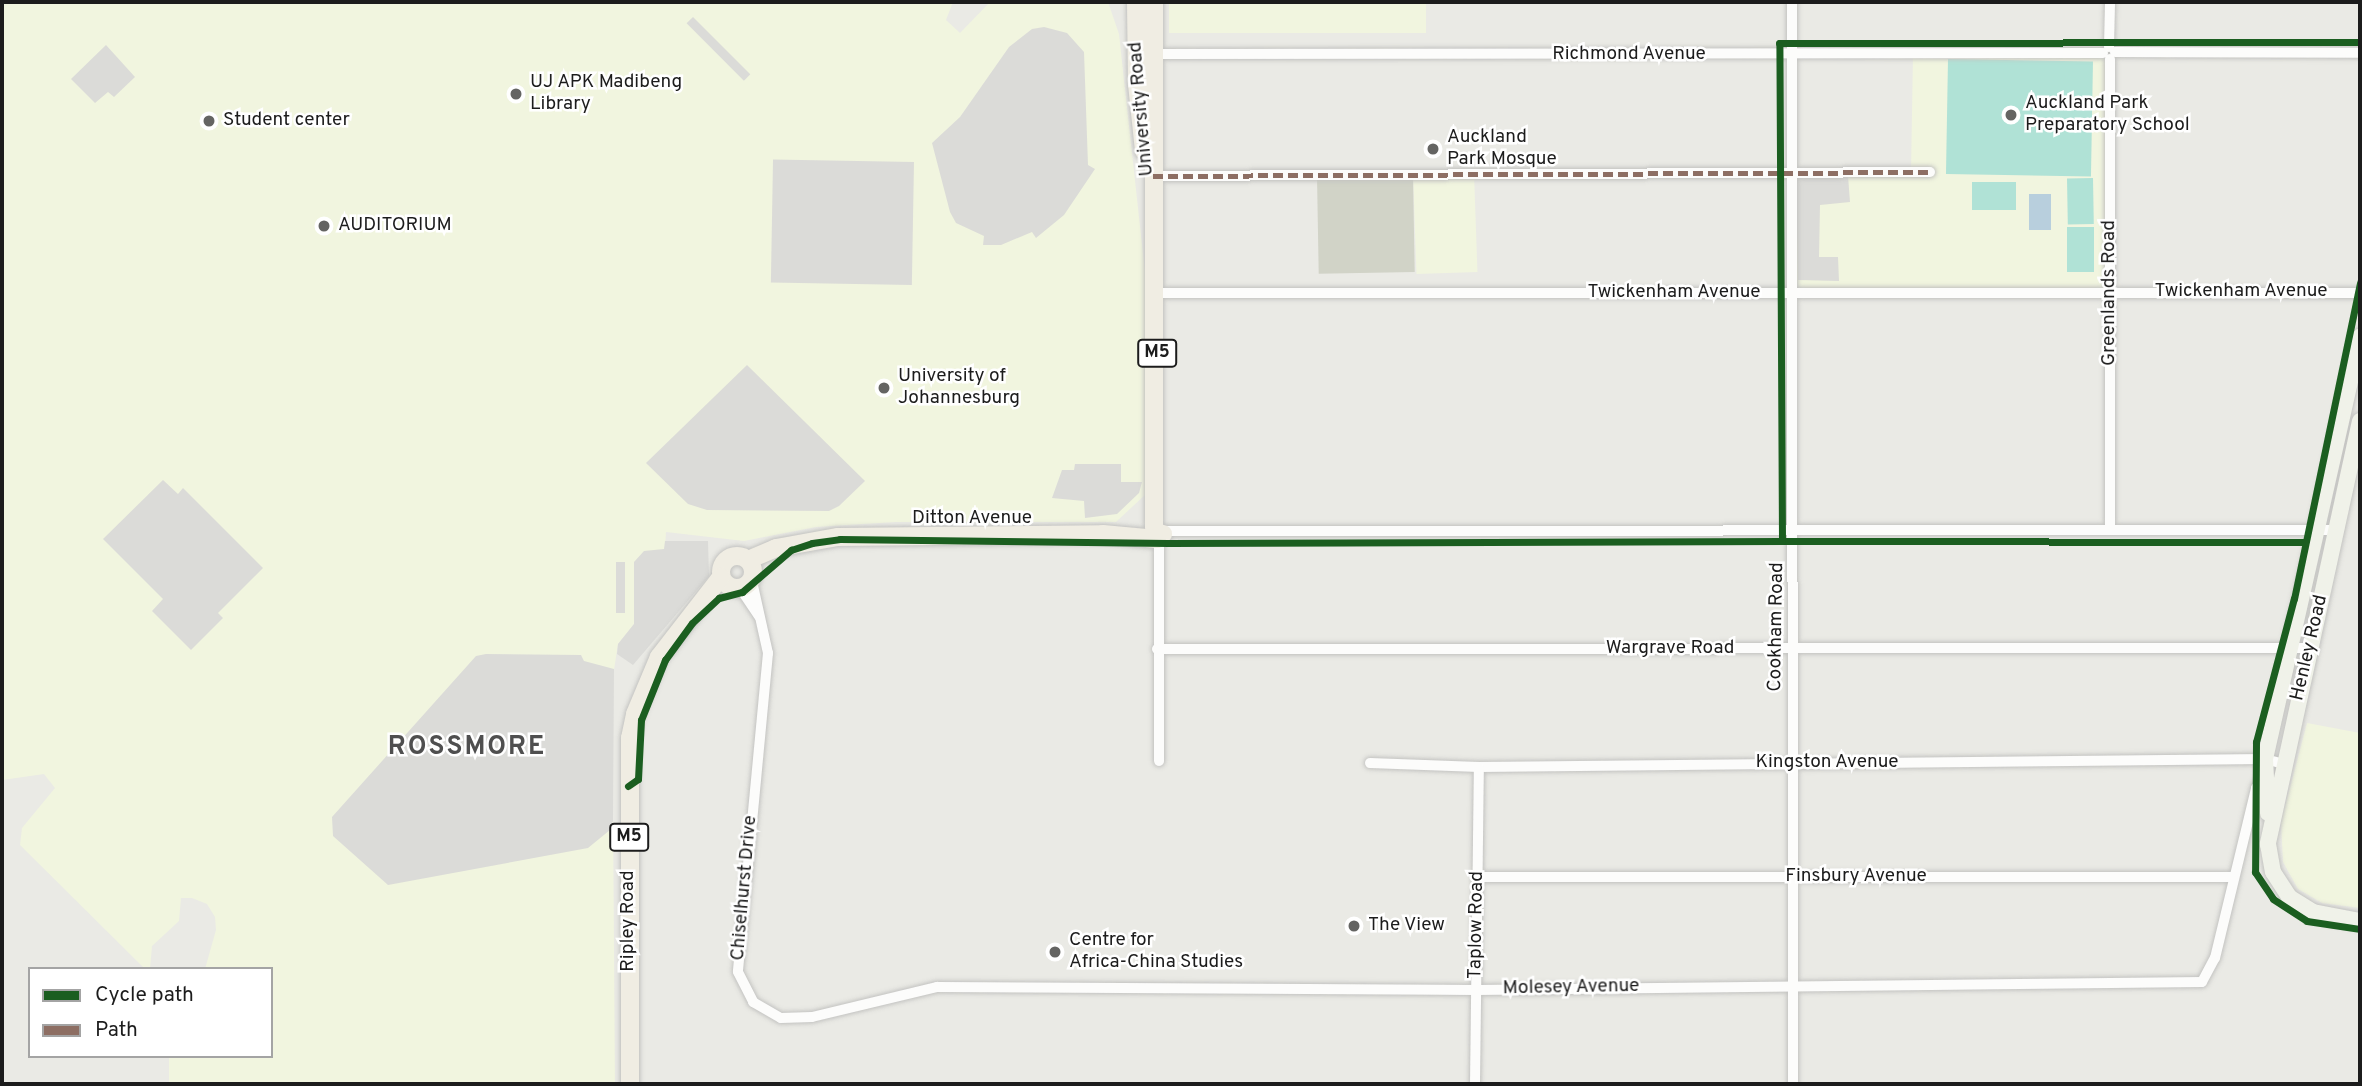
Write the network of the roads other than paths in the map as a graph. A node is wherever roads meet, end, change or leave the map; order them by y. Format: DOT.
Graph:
graph roads {
  1 [pos="1136,2"];
  2 [pos="1154,2"];
  3 [pos="1792,2"];
  4 [pos="2110,2"];
  5 [pos="2360,52"];
  6 [pos="2109,53"];
  7 [pos="1154,54"];
  8 [pos="1793,55"];
  9 [pos="1792,172"];
  10 [pos="1930,173"];
  11 [pos="1153,176"];
  12 [pos="1154,217"];
  13 [pos="2110,292"];
  14 [pos="2360,292"];
  15 [pos="1156,293"];
  16 [pos="1791,293"];
  17 [pos="2360,337"];
  18 [pos="2360,421"];
  19 [pos="2110,528"];
  20 [pos="2337,530"];
  21 [pos="2319,531"];
  22 [pos="1794,532"];
  23 [pos="1157,534"];
  24 [pos="741,577"];
  25 [pos="2309,648"];
  26 [pos="1157,649"];
  27 [pos="1790,649"];
  28 [pos="2288,649"];
  29 [pos="1159,761"];
  30 [pos="1794,763"];
  31 [pos="1370,764"];
  32 [pos="2284,764"];
  33 [pos="1479,766"];
  34 [pos="2265,767"];
  35 [pos="2270,826"];
  36 [pos="1479,877"];
  37 [pos="1793,877"];
  38 [pos="2233,877"];
  39 [pos="2360,921"];
  40 [pos="2205,981"];
  41 [pos="1792,985"];
  42 [pos="937,987"];
  43 [pos="1476,990"];
  44 [pos="630,1084"];
  45 [pos="1475,1084"];
  46 [pos="1793,1084"];
  1 -- 12 [label="main road, University Road / M5"];
  2 -- 7 [label="main road, University Road / M5"];
  3 -- 8 [label="street, Cookham Road"];
  4 -- 6 [label="street, Greenlands Road"];
  5 -- 6 [label="street, Richmond Avenue"];
  6 -- 8 [label="street, Richmond Avenue"];
  6 -- 13 [label="street, Greenlands Road"];
  7 -- 8 [label="street, Richmond Avenue"];
  7 -- 11 [label="main road, University Road / M5"];
  8 -- 9 [label="street, Cookham Road"];
  9 -- 10 [label="street"];
  9 -- 11 [label="street"];
  9 -- 16 [label="street, Cookham Road"];
  11 -- 12 [label="main road, University Road / M5"];
  12 -- 15 [label="main road, University Road / M5"];
  13 -- 14 [label="street, Twickenham Avenue"];
  13 -- 16 [label="street, Twickenham Avenue"];
  13 -- 19 [label="street, Greenlands Road"];
  15 -- 16 [label="street, Twickenham Avenue"];
  15 -- 23 [label="main road, University Road / M5"];
  16 -- 22 [label="street, Cookham Road"];
  17 -- 21 [label="main road, Henley Road"];
  18 -- 20 [label="main road, Henley Road"];
  19 -- 21 [label="street, Ditton Avenue"];
  19 -- 22 [label="street, Ditton Avenue"];
  20 -- 21 [label="street, Ditton Avenue"];
  20 -- 25 [label="main road, Henley Road"];
  21 -- 28 [label="main road, Henley Road"];
  22 -- 23 [label="street, Ditton Avenue"];
  22 -- 27 [label="street, Cookham Road"];
  23 -- 24 [label="main road, Ditton Avenue"];
  23 -- 26 [label="street, University Road"];
  24 -- 42 [label="street, Chiselhurst Drive"];
  24 -- 44 [label="main road, Ripley Road / M5"];
  25 -- 28 [label="street, Wargrave Road"];
  25 -- 32 [label="main road, Henley Road"];
  26 -- 27 [label="street, Wargrave Road"];
  26 -- 29 [label="street, University Road"];
  27 -- 28 [label="street, Wargrave Road"];
  27 -- 30 [label="street, Cookham Road"];
  28 -- 34 [label="main road, Henley Road"];
  30 -- 33 [label="street, Kingston Avenue"];
  30 -- 34 [label="street, Kingston Avenue"];
  30 -- 37 [label="street, Cookham Road"];
  31 -- 33 [label="street, Kingston Avenue"];
  32 -- 34 [label="street, Kingston Avenue"];
  32 -- 35 [label="main road, Henley Road"];
  33 -- 36 [label="street, Taplow Road"];
  34 -- 35 [label="main road, Henley Road"];
  34 -- 38 [label="street, Henley Road"];
  35 -- 39 [label="main road"];
  36 -- 37 [label="street, Finsbury Avenue"];
  36 -- 43 [label="street, Taplow Road"];
  37 -- 38 [label="street, Finsbury Avenue"];
  37 -- 41 [label="street, Cookham Road"];
  38 -- 40 [label="street, Henley Road"];
  40 -- 41 [label="street, Molesey Avenue"];
  41 -- 43 [label="street, Molesey Avenue"];
  41 -- 46 [label="street, Cookham Road"];
  42 -- 43 [label="street, Molesey Avenue"];
  43 -- 45 [label="street, Taplow Road"];
}
